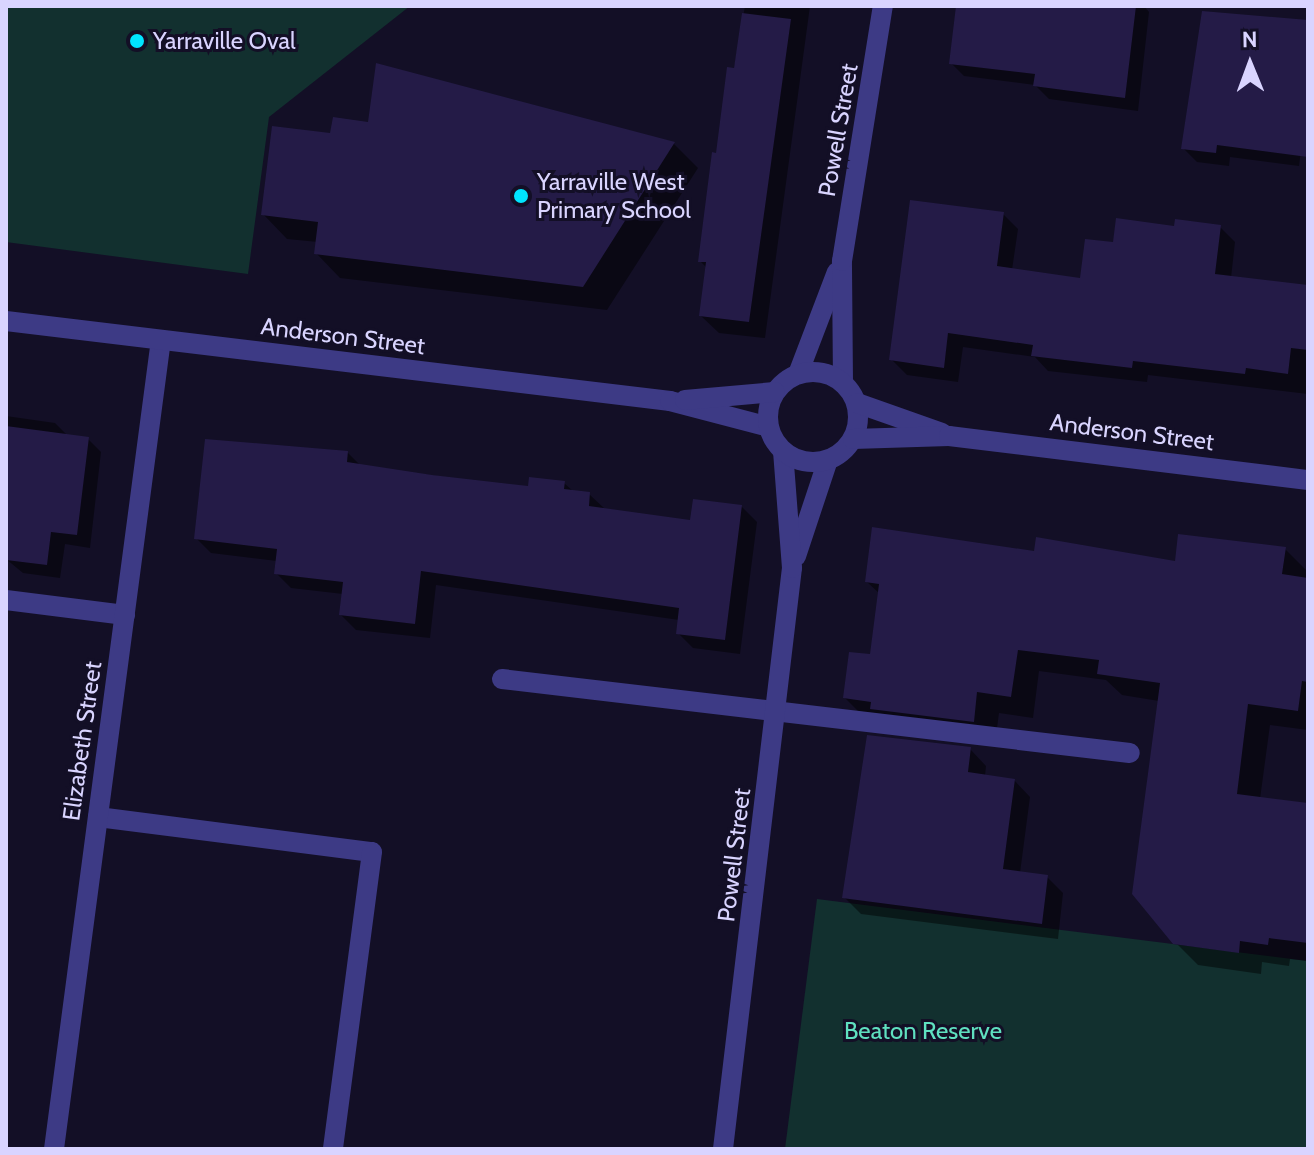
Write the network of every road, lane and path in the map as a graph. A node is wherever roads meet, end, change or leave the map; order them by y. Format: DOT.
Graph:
graph roads {
  1 [pos="883,6"];
  2 [pos="842,261"];
  3 [pos="6,321"];
  4 [pos="161,340"];
  5 [pos="798,374"];
  6 [pos="843,383"];
  7 [pos="775,392"];
  8 [pos="673,402"];
  9 [pos="857,403"];
  10 [pos="769,427"];
  11 [pos="949,436"];
  12 [pos="853,439"];
  13 [pos="783,452"];
  14 [pos="828,460"];
  15 [pos="1308,480"];
  16 [pos="792,568"];
  17 [pos="6,600"];
  18 [pos="125,615"];
  19 [pos="502,679"];
  20 [pos="779,711"];
  21 [pos="1130,753"];
  22 [pos="98,817"];
  23 [pos="54,1149"];
  24 [pos="333,1149"];
  25 [pos="723,1149"];
  1 -- 2 [label="street, Powell Street"];
  2 -- 5 [label="street, Powell Street"];
  2 -- 6 [label="street, Powell Street"];
  3 -- 4 [label="street, Anderson Street"];
  4 -- 8 [label="street, Anderson Street"];
  4 -- 18 [label="street, Elizabeth Street"];
  5 -- 6 [label="street"];
  5 -- 7 [label="street"];
  6 -- 9 [label="street"];
  7 -- 8 [label="street, Anderson Street"];
  7 -- 10 [label="street"];
  8 -- 10 [label="street, Anderson Street"];
  9 -- 11 [label="street, Anderson Street"];
  9 -- 12 [label="street"];
  10 -- 13 [label="street"];
  11 -- 12 [label="street, Anderson Street"];
  11 -- 15 [label="street, Anderson Street"];
  12 -- 14 [label="street"];
  13 -- 14 [label="street"];
  13 -- 16 [label="street, Powell Street"];
  14 -- 16 [label="street, Powell Street"];
  16 -- 20 [label="street, Powell Street"];
  17 -- 18 [label="street"];
  18 -- 22 [label="street, Elizabeth Street"];
  19 -- 20 [label="street"];
  20 -- 21 [label="street"];
  20 -- 25 [label="street, Powell Street"];
  22 -- 23 [label="street, Elizabeth Street"];
  22 -- 24 [label="street"];
}
